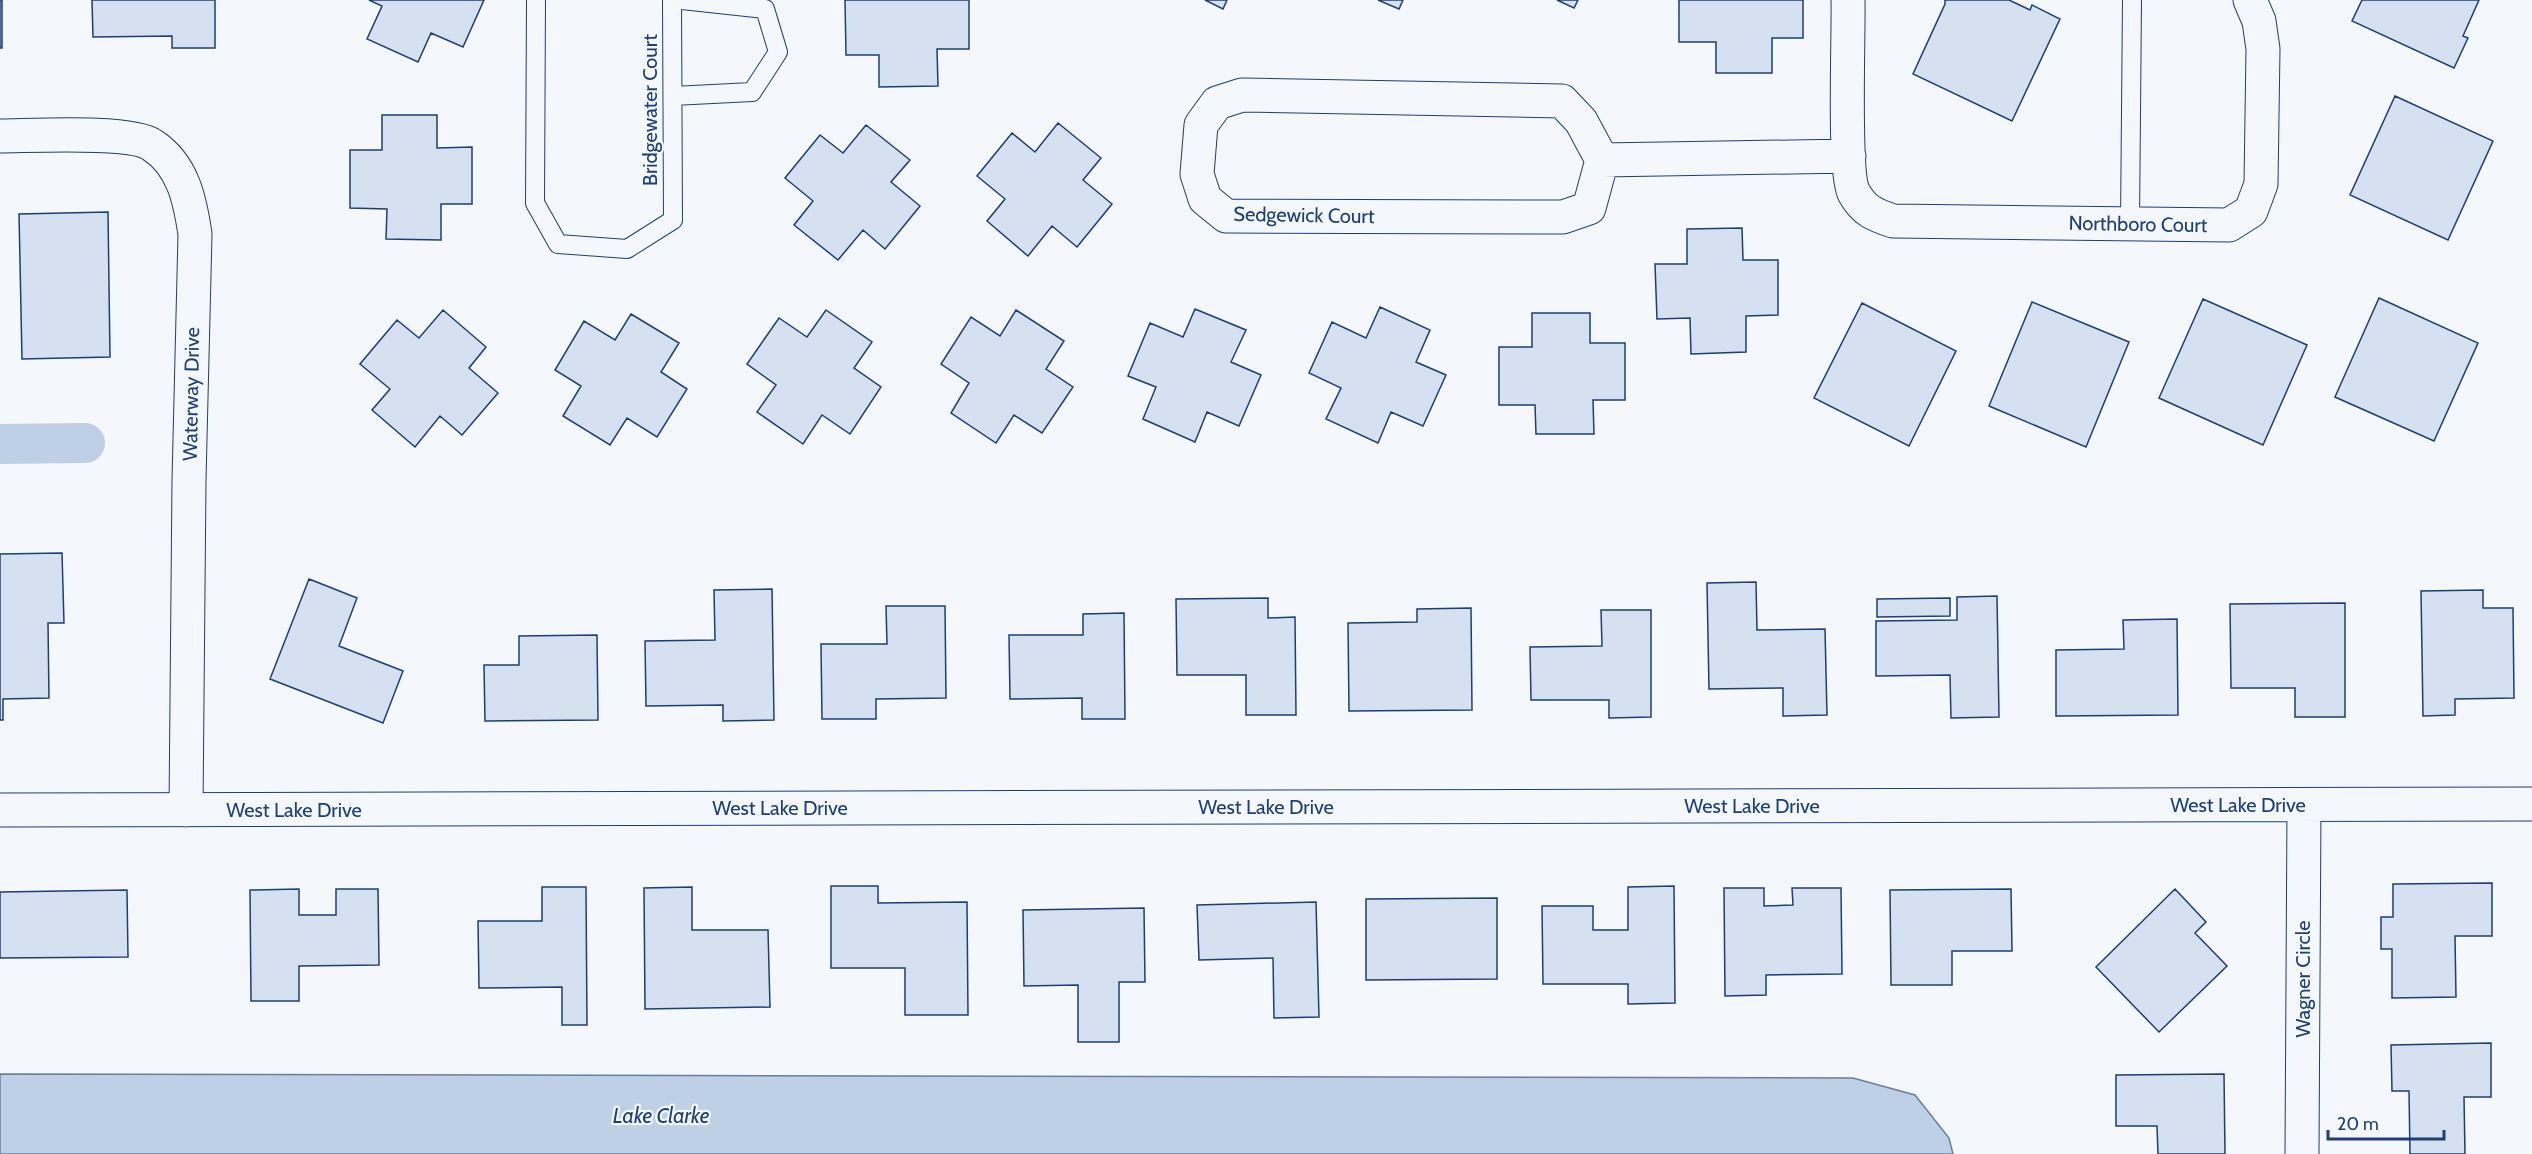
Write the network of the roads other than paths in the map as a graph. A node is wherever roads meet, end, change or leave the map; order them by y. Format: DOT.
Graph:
graph roads {
  1 [pos="536,0"];
  2 [pos="672,0"];
  3 [pos="682,0"];
  4 [pos="1848,0"];
  5 [pos="2133,0"];
  6 [pos="2250,0"];
  7 [pos="673,96"];
  8 [pos="0,136"];
  9 [pos="1849,156"];
  10 [pos="1602,160"];
  11 [pos="2130,224"];
  12 [pos="2532,804"];
  13 [pos="2304,805"];
  14 [pos="0,810"];
  15 [pos="186,810"];
  16 [pos="2302,1154"];
  1 -- 7 [label="lane, Bridgewater Court"];
  2 -- 7 [label="lane, Bridgewater Court"];
  3 -- 7 [label="lane"];
  4 -- 9 [label="street, Northboro Court"];
  5 -- 11 [label="lane"];
  6 -- 11 [label="street, Northboro Court"];
  8 -- 15 [label="street, Waterway Drive"];
  9 -- 10 [label="street"];
  9 -- 11 [label="street, Northboro Court"];
  10 -- 10 [label="street, Sedgewick Court"];
  12 -- 13 [label="street, West Lake Drive"];
  13 -- 15 [label="street, West Lake Drive"];
  13 -- 16 [label="street, Wagner Circle"];
  14 -- 15 [label="street, West Lake Drive"];
}
